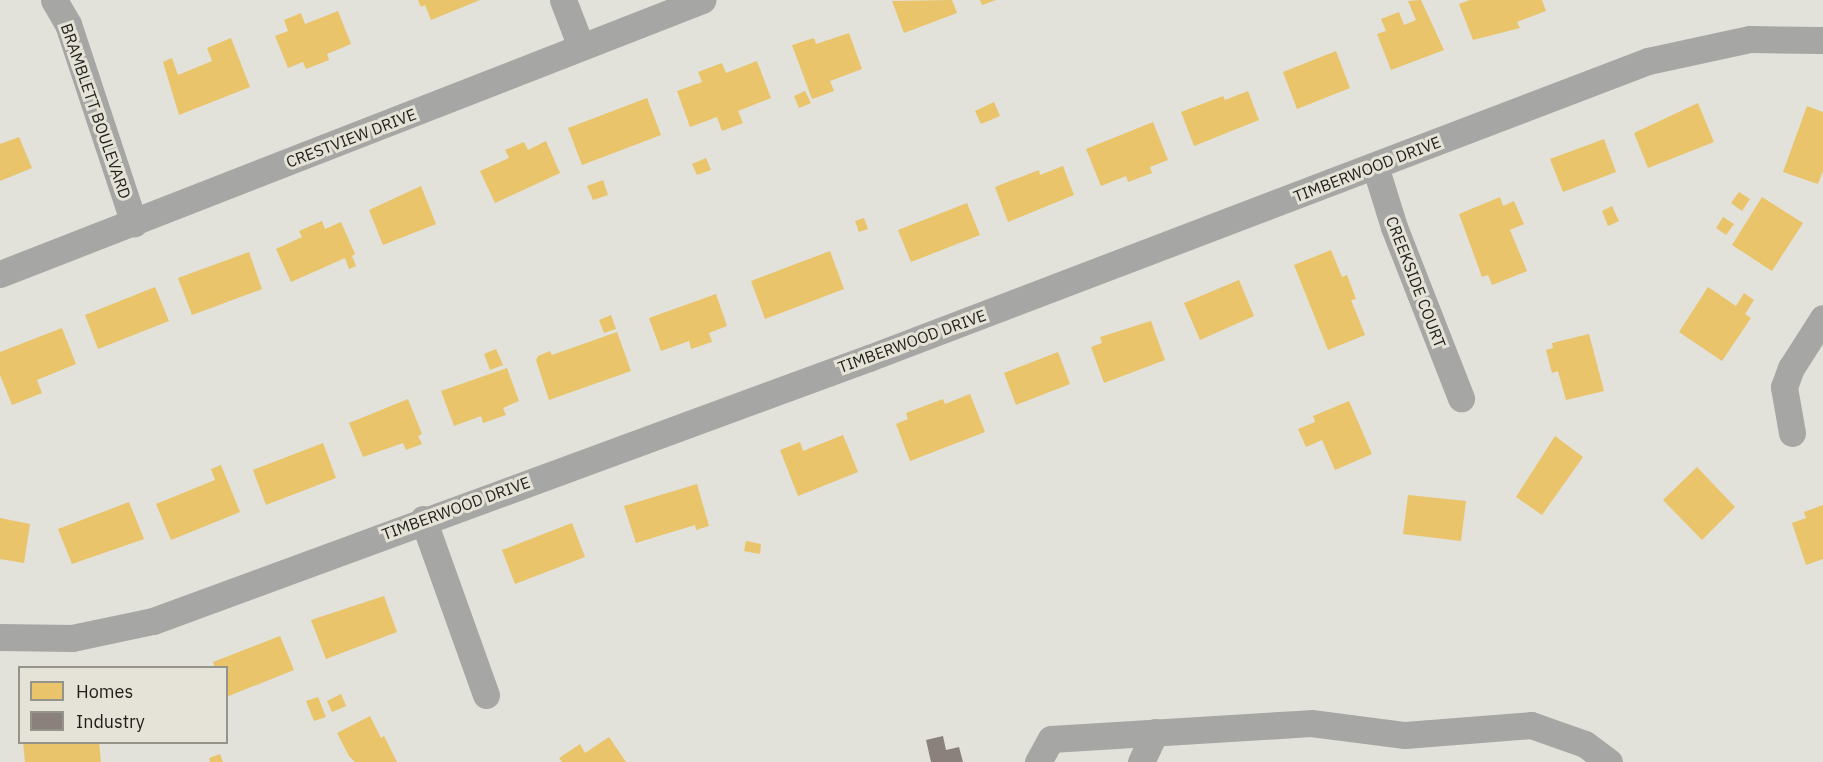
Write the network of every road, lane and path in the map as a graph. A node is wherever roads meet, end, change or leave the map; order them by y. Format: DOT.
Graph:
graph roads {
  1 [pos="54,0"];
  2 [pos="563,0"];
  3 [pos="702,0"];
  4 [pos="1823,40"];
  5 [pos="581,47"];
  6 [pos="1375,166"];
  7 [pos="134,223"];
  8 [pos="0,274"];
  9 [pos="1823,318"];
  10 [pos="1461,398"];
  11 [pos="1792,432"];
  12 [pos="423,519"];
  13 [pos="0,638"];
  14 [pos="486,695"];
  15 [pos="1155,732"];
  16 [pos="1038,762"];
  17 [pos="1142,762"];
  18 [pos="1609,762"];
  1 -- 7 [label="street, BRAMBLETT BOULEVARD"];
  2 -- 5 [label="street"];
  3 -- 5 [label="street, CRESTVIEW DRIVE"];
  4 -- 6 [label="street, TIMBERWOOD DRIVE"];
  5 -- 7 [label="street, CRESTVIEW DRIVE"];
  6 -- 10 [label="street, CREEKSIDE COURT"];
  6 -- 12 [label="street, TIMBERWOOD DRIVE"];
  7 -- 8 [label="street, CRESTVIEW DRIVE"];
  9 -- 11 [label="street"];
  12 -- 13 [label="street, TIMBERWOOD DRIVE"];
  12 -- 14 [label="street"];
  15 -- 16 [label="street"];
  15 -- 17 [label="street"];
  15 -- 18 [label="street"];
}
